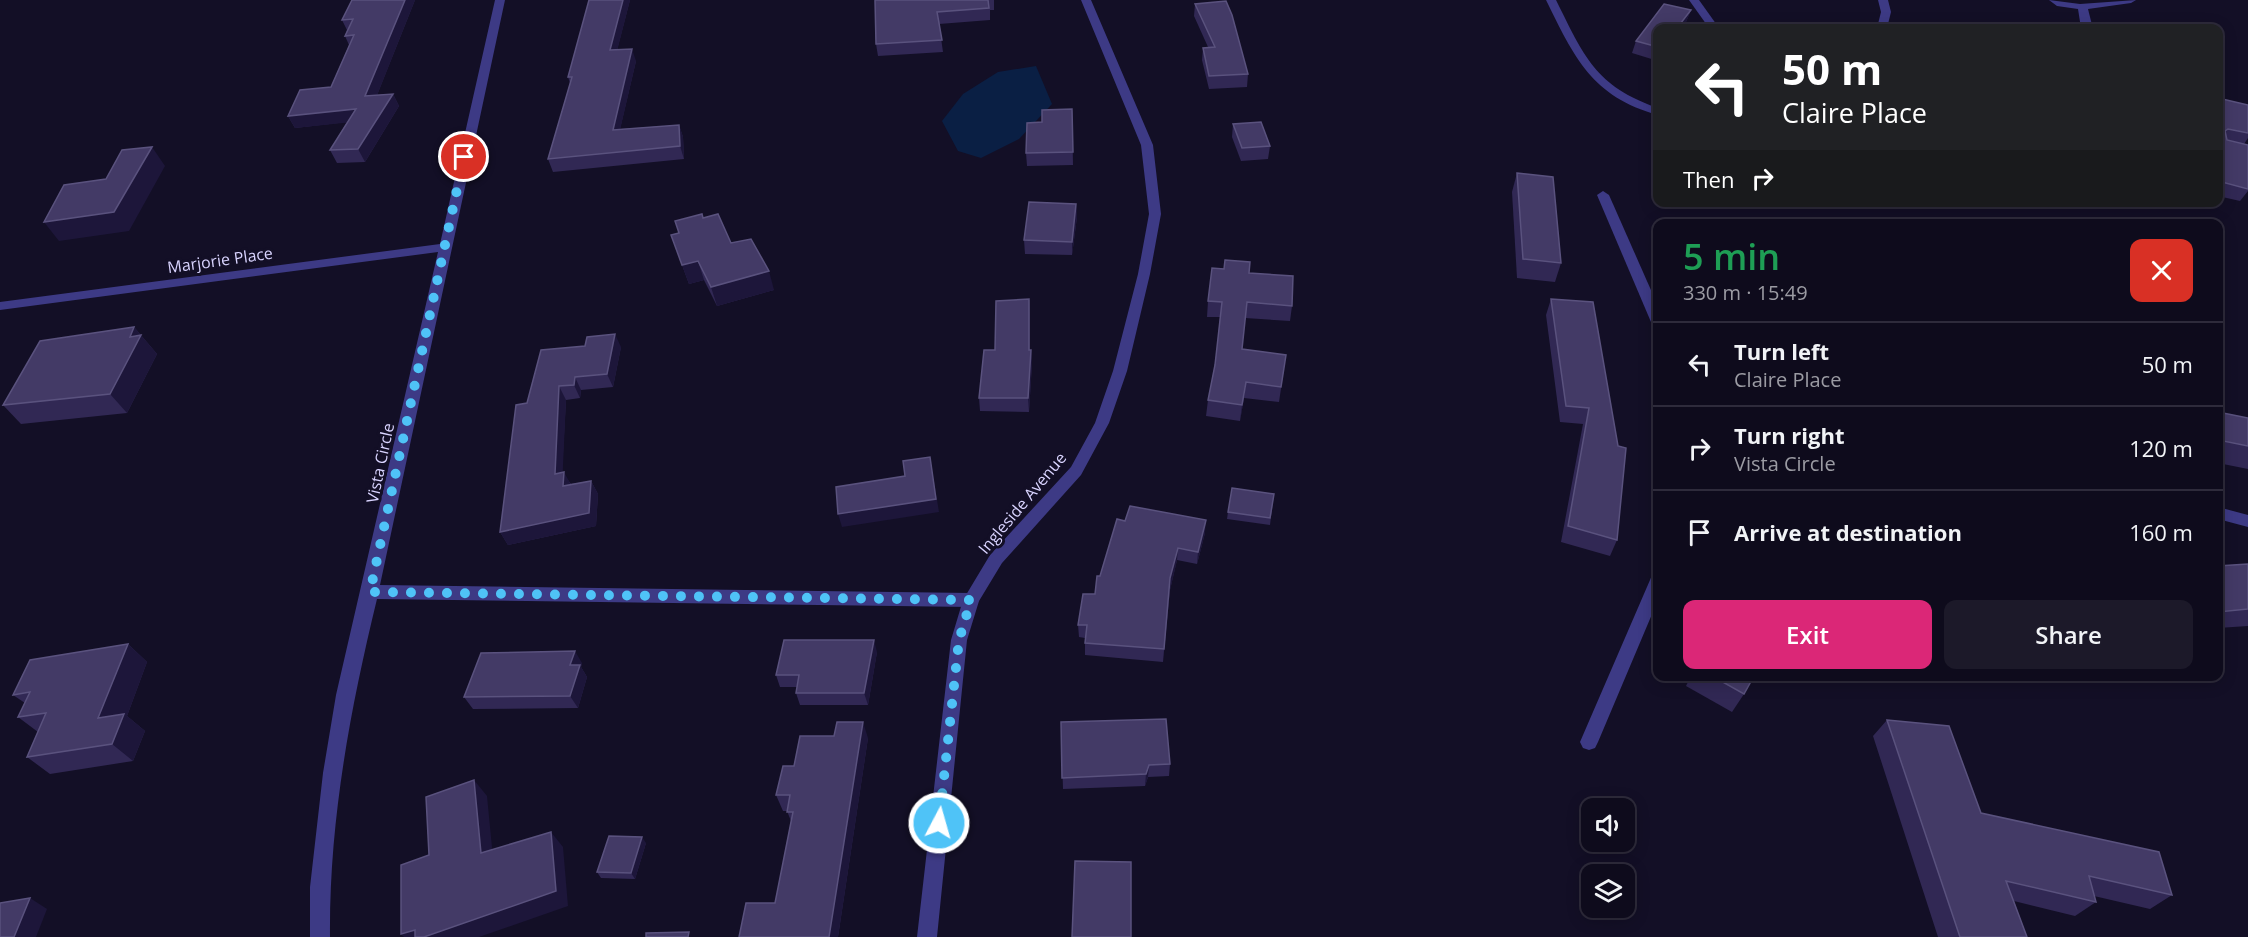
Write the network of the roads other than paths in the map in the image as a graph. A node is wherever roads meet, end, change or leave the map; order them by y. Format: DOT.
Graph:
graph roads {
  1 [pos="500,0"];
  2 [pos="1086,0"];
  3 [pos="1551,0"];
  4 [pos="1694,0"];
  5 [pos="1883,0"];
  6 [pos="2054,0"];
  7 [pos="2131,0"];
  8 [pos="2082,6"];
  9 [pos="1710,24"];
  10 [pos="1883,24"];
  11 [pos="2087,24"];
  12 [pos="1653,111"];
  13 [pos="1603,195"];
  14 [pos="444,247"];
  15 [pos="0,306"];
  16 [pos="1653,310"];
  17 [pos="2223,514"];
  18 [pos="2248,521"];
  19 [pos="370,592"];
  20 [pos="1653,592"];
  21 [pos="971,600"];
  22 [pos="1588,742"];
  23 [pos="320,937"];
  24 [pos="927,937"];
  1 -- 14 [label="street, Vista Circle"];
  2 -- 21 [label="street, Ingleside Avenue"];
  3 -- 12 [label="street"];
  4 -- 9 [label="street"];
  5 -- 10 [label="street"];
  6 -- 8 [label="street"];
  7 -- 8 [label="street"];
  8 -- 11 [label="street"];
  13 -- 16 [label="street"];
  14 -- 15 [label="street, Marjorie Place"];
  14 -- 19 [label="street, Vista Circle"];
  17 -- 18 [label="street"];
  19 -- 21 [label="street"];
  19 -- 23 [label="street, Vista Circle"];
  20 -- 22 [label="street"];
  21 -- 24 [label="street, Ingleside Avenue"];
}
